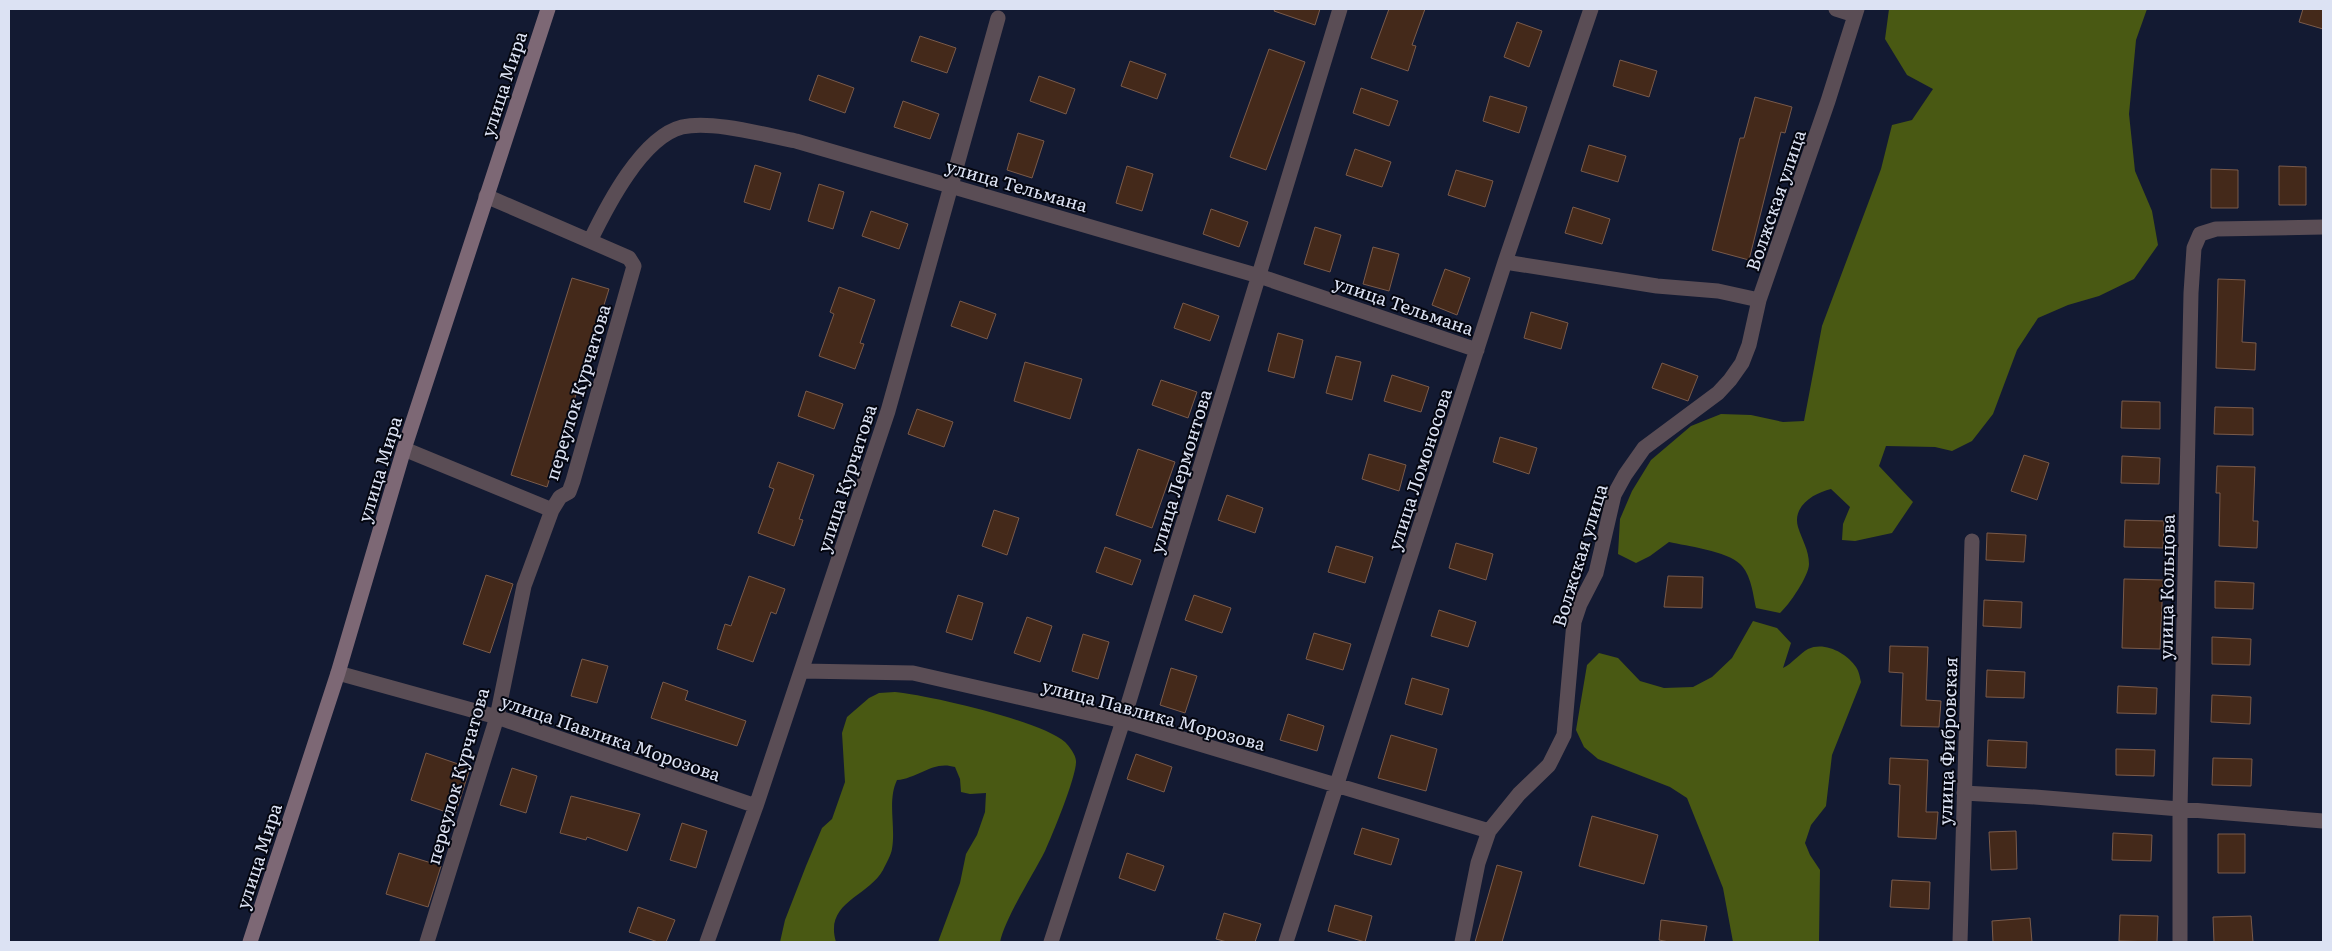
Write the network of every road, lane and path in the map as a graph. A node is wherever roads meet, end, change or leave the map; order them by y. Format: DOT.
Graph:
graph roads {
  1 [pos="548,9"];
  2 [pos="1340,9"];
  3 [pos="1591,9"];
  4 [pos="1836,9"];
  5 [pos="1856,12"];
  6 [pos="998,18"];
  7 [pos="950,185"];
  8 [pos="486,196"];
  9 [pos="2323,227"];
  10 [pos="590,241"];
  11 [pos="1505,262"];
  12 [pos="1259,276"];
  13 [pos="1760,300"];
  14 [pos="1477,350"];
  15 [pos="404,449"];
  16 [pos="552,510"];
  17 [pos="1972,541"];
  18 [pos="802,671"];
  19 [pos="338,673"];
  20 [pos="497,717"];
  21 [pos="1123,721"];
  22 [pos="1337,784"];
  23 [pos="1964,793"];
  24 [pos="756,806"];
  25 [pos="2180,809"];
  26 [pos="2323,821"];
  27 [pos="1489,831"];
  28 [pos="250,942"];
  29 [pos="428,942"];
  30 [pos="707,942"];
  31 [pos="1052,942"];
  32 [pos="1286,942"];
  33 [pos="1462,942"];
  34 [pos="1960,942"];
  35 [pos="2180,942"];
  1 -- 8 [label="main road, улица Мира"];
  2 -- 12 [label="street, улица Лермонтова"];
  3 -- 11 [label="street, улица Ломоносова"];
  4 -- 5 [label="street"];
  5 -- 13 [label="street, Волжская улица"];
  6 -- 7 [label="street, улица Курчатова"];
  7 -- 10 [label="street, улица Тельмана"];
  7 -- 12 [label="street, улица Тельмана"];
  7 -- 18 [label="street, улица Курчатова"];
  8 -- 10 [label="street, переулок Курчатова"];
  8 -- 15 [label="main road, улица Мира"];
  9 -- 25 [label="street, улица Кольцова"];
  10 -- 16 [label="street, переулок Курчатова"];
  11 -- 13 [label="street"];
  11 -- 14 [label="street, улица Ломоносова"];
  12 -- 14 [label="street, улица Тельмана"];
  12 -- 21 [label="street, улица Лермонтова"];
  13 -- 27 [label="street, Волжская улица"];
  14 -- 22 [label="street, улица Ломоносова"];
  15 -- 16 [label="street"];
  15 -- 19 [label="main road, улица Мира"];
  16 -- 20 [label="street, переулок Курчатова"];
  17 -- 23 [label="street, улица Фибровская"];
  18 -- 21 [label="street, улица Павлика Морозова"];
  18 -- 24 [label="street, улица Курчатова"];
  19 -- 20 [label="street, улица Павлика Морозова"];
  19 -- 28 [label="main road, улица Мира"];
  20 -- 24 [label="street, улица Павлика Морозова"];
  20 -- 29 [label="street, переулок Курчатова"];
  21 -- 22 [label="street, улица Павлика Морозова"];
  21 -- 31 [label="street, улица Лермонтова"];
  22 -- 27 [label="street, улица Павлика Морозова"];
  22 -- 32 [label="street, улица Ломоносова"];
  23 -- 25 [label="street"];
  23 -- 34 [label="street, улица Фибровская"];
  24 -- 30 [label="street, улица Курчатова"];
  25 -- 26 [label="street"];
  25 -- 35 [label="street, улица Кольцова"];
  27 -- 33 [label="street, Волжская улица"];
}
